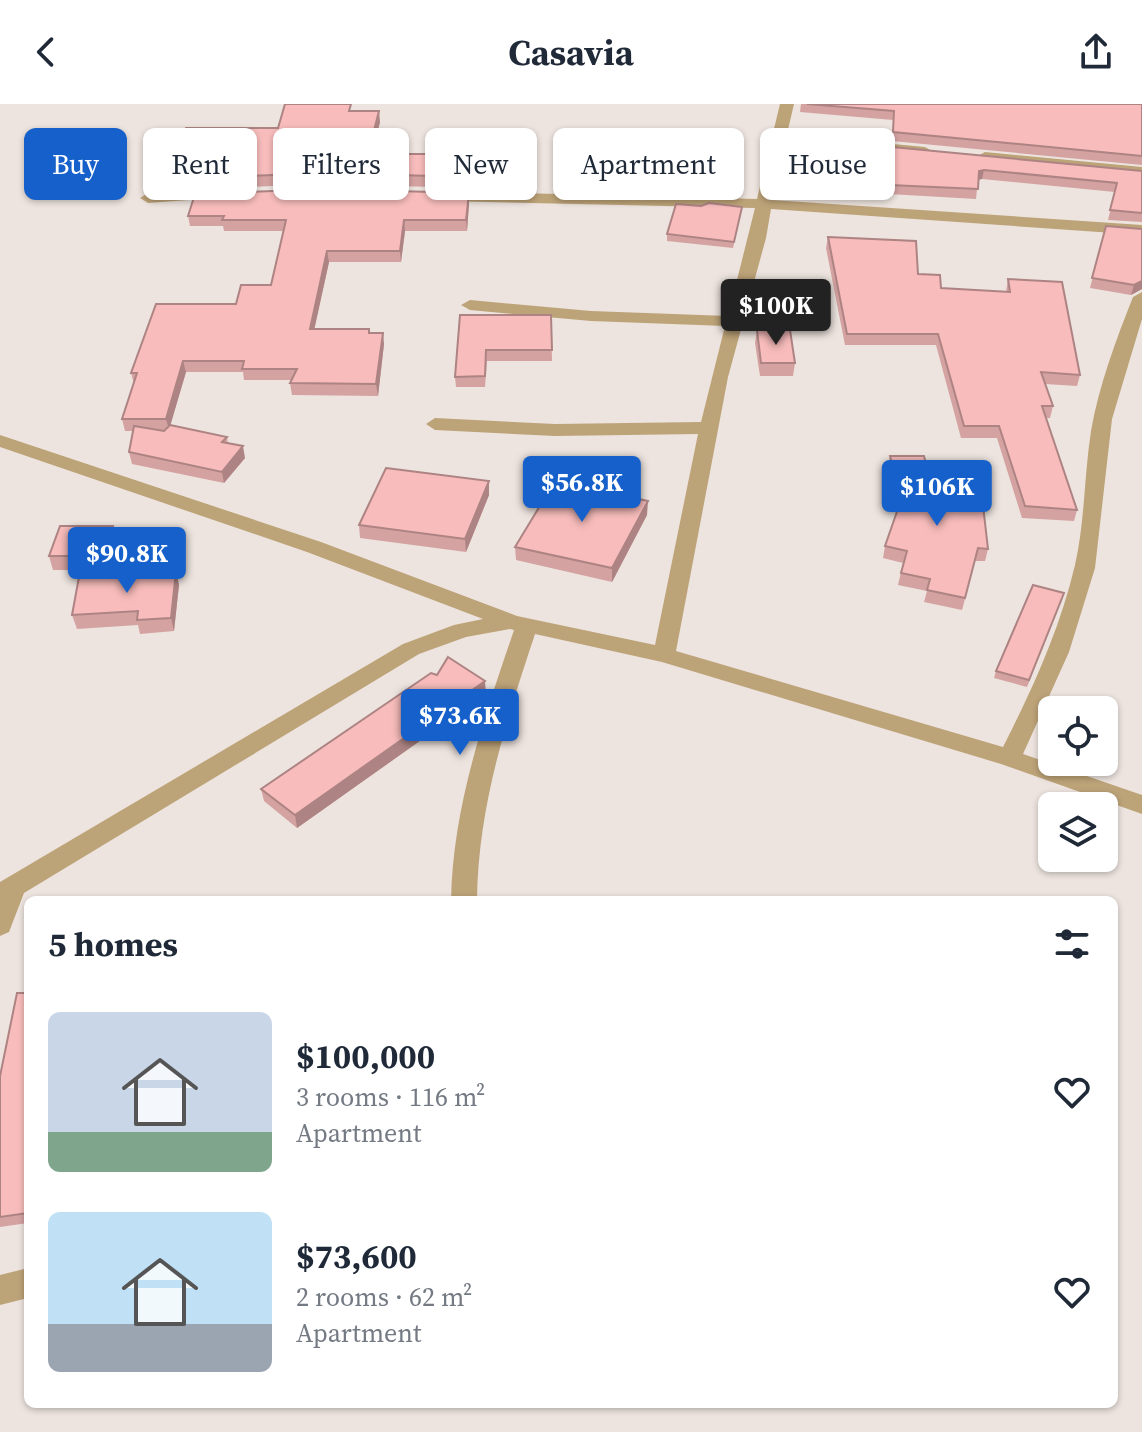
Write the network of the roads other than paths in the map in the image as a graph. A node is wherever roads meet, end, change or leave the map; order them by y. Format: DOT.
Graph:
graph roads {
  1 [pos="787,104"];
  2 [pos="782,128"];
  3 [pos="895,148"];
  4 [pos="937,152"];
  5 [pos="967,155"];
  6 [pos="1142,172"];
  7 [pos="537,199"];
  8 [pos="765,200"];
  9 [pos="765,204"];
  10 [pos="1142,230"];
  11 [pos="1142,297"];
  12 [pos="470,305"];
  13 [pos="735,321"];
  14 [pos="435,424"];
  15 [pos="709,428"];
  16 [pos="0,441"];
  17 [pos="519,623"];
  18 [pos="664,655"];
  19 [pos="1009,758"];
  20 [pos="1142,805"];
  21 [pos="6,892"];
  22 [pos="464,896"];
  23 [pos="0,925"];
  24 [pos="24,1284"];
  25 [pos="0,1290"];
  1 -- 2 [label="street"];
  3 -- 4 [label="street"];
  5 -- 6 [label="street"];
  7 -- 9 [label="street"];
  8 -- 9 [label="street"];
  9 -- 10 [label="street"];
  9 -- 13 [label="street"];
  11 -- 19 [label="street"];
  12 -- 13 [label="street"];
  13 -- 15 [label="street"];
  14 -- 15 [label="street"];
  15 -- 18 [label="street"];
  16 -- 17 [label="street"];
  17 -- 18 [label="street"];
  17 -- 21 [label="street"];
  17 -- 22 [label="street"];
  18 -- 19 [label="street"];
  19 -- 20 [label="street"];
  21 -- 23 [label="street"];
  24 -- 25 [label="street"];
}
